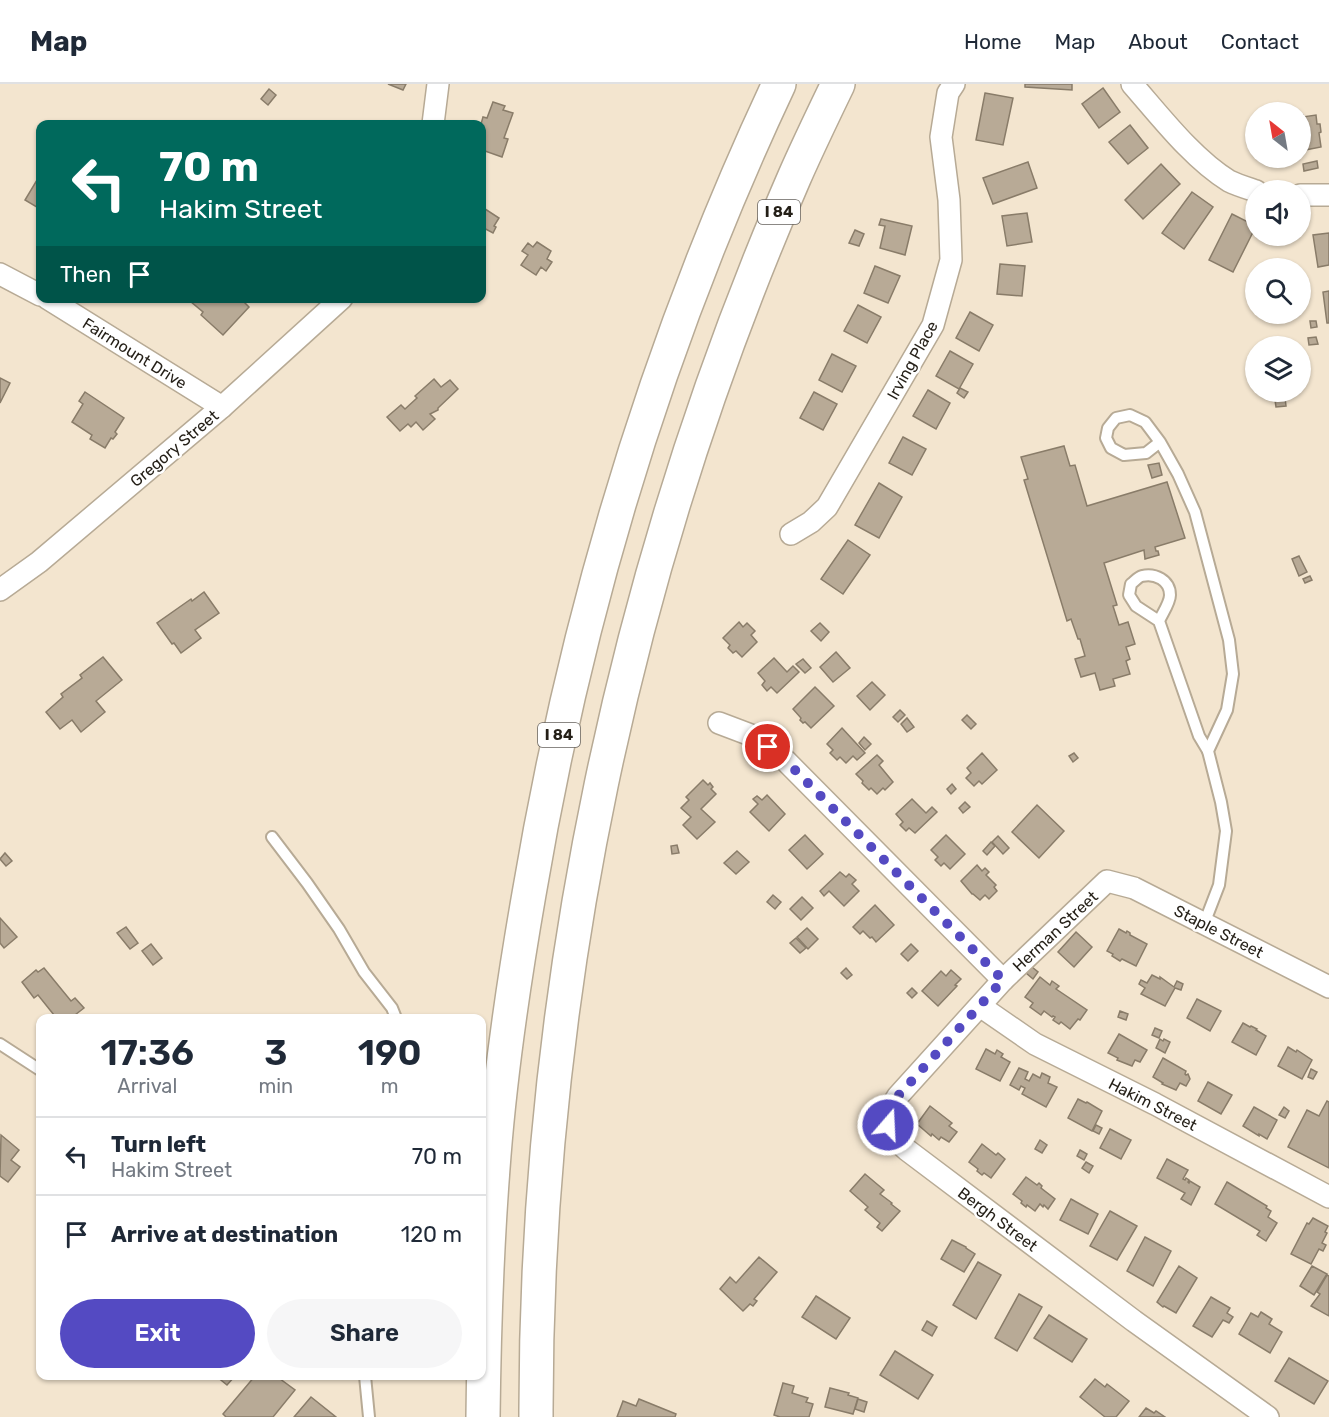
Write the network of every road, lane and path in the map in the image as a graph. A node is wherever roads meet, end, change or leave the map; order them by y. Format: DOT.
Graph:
graph roads {
  1 [pos="438,84"];
  2 [pos="779,84"];
  3 [pos="838,84"];
  4 [pos="954,84"];
  5 [pos="1132,84"];
  6 [pos="434,120"];
  7 [pos="1245,187"];
  8 [pos="1311,195"];
  9 [pos="1329,195"];
  10 [pos="0,274"];
  11 [pos="36,293"];
  12 [pos="55,303"];
  13 [pos="336,303"];
  14 [pos="222,407"];
  15 [pos="1160,442"];
  16 [pos="791,534"];
  17 [pos="0,590"];
  18 [pos="1159,621"];
  19 [pos="719,723"];
  20 [pos="1208,751"];
  21 [pos="272,837"];
  22 [pos="1107,881"];
  23 [pos="1204,924"];
  24 [pos="1003,980"];
  25 [pos="1329,987"];
  26 [pos="980,1006"];
  27 [pos="394,1014"];
  28 [pos="0,1044"];
  29 [pos="36,1067"];
  30 [pos="1329,1197"];
  31 [pos="486,1298"];
  32 [pos="364,1380"];
  33 [pos="484,1380"];
  34 [pos="369,1417"];
  35 [pos="483,1417"];
  36 [pos="536,1417"];
  37 [pos="1268,1417"];
  1 -- 6 [label="street"];
  2 -- 31 [label="highway, I 84"];
  3 -- 36 [label="highway, I 84"];
  4 -- 16 [label="street, Irving Place"];
  5 -- 7 [label="street"];
  8 -- 9 [label="street"];
  10 -- 11 [label="street"];
  12 -- 14 [label="street, Fairmount Drive"];
  13 -- 14 [label="street, Gregory Street"];
  14 -- 17 [label="street, Gregory Street"];
  15 -- 15 [label="lane"];
  15 -- 20 [label="lane"];
  18 -- 18 [label="lane"];
  18 -- 20 [label="lane"];
  19 -- 24 [label="street"];
  20 -- 23 [label="lane"];
  21 -- 27 [label="lane"];
  22 -- 23 [label="street, Staple Street"];
  22 -- 24 [label="street, Herman Street"];
  23 -- 25 [label="street, Staple Street"];
  24 -- 26 [label="street, Bergh Street"];
  26 -- 30 [label="street, Hakim Street"];
  26 -- 37 [label="street, Bergh Street"];
  28 -- 29 [label="lane"];
  32 -- 34 [label="lane"];
  33 -- 35 [label="highway, I 84"];
}
